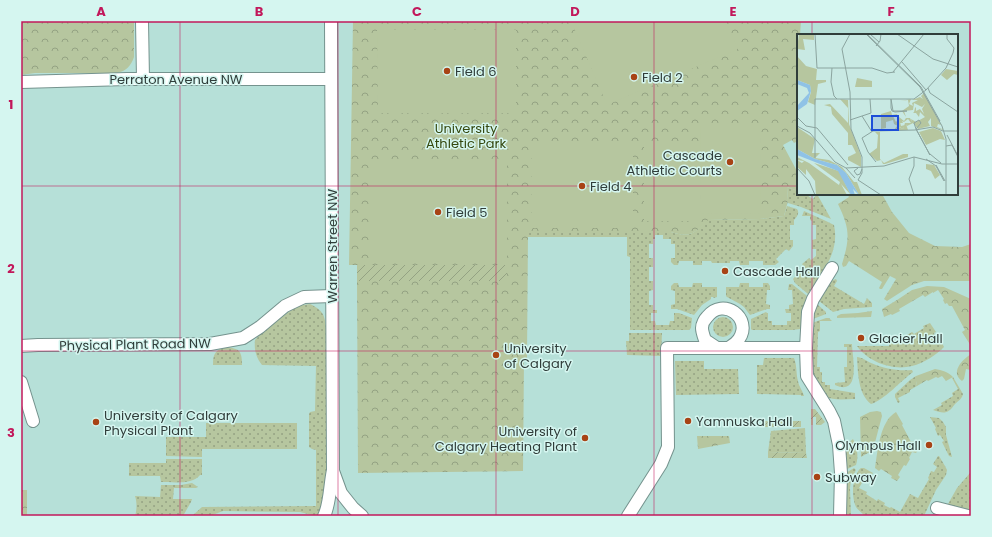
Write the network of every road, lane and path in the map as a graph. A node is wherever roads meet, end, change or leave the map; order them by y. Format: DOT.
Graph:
graph roads {
  1 [pos="142,21"];
  2 [pos="331,21"];
  3 [pos="331,79"];
  4 [pos="143,80"];
  5 [pos="21,82"];
  6 [pos="832,268"];
  7 [pos="332,296"];
  8 [pos="21,346"];
  9 [pos="717,348"];
  10 [pos="730,348"];
  11 [pos="806,348"];
  12 [pos="21,382"];
  13 [pos="33,422"];
  14 [pos="333,470"];
  15 [pos="937,508"];
  16 [pos="324,516"];
  17 [pos="362,516"];
  18 [pos="628,516"];
  19 [pos="840,516"];
  20 [pos="968,516"];
  1 -- 4 [label="street"];
  2 -- 3 [label="street, Warren Street NW"];
  3 -- 4 [label="street, Perraton Avenue NW"];
  3 -- 7 [label="street, Warren Street NW"];
  4 -- 5 [label="street, Perraton Avenue NW"];
  6 -- 11 [label="street"];
  7 -- 8 [label="street, Physical Plant Road NW"];
  7 -- 14 [label="street, Warren Street NW"];
  9 -- 10 [label="street"];
  9 -- 10 [label="street"];
  9 -- 18 [label="street"];
  10 -- 11 [label="street"];
  11 -- 19 [label="street"];
  12 -- 13 [label="street"];
  14 -- 16 [label="street, Warren Street NW"];
  14 -- 17 [label="street, Warren Street NW"];
  15 -- 20 [label="street"];
}
